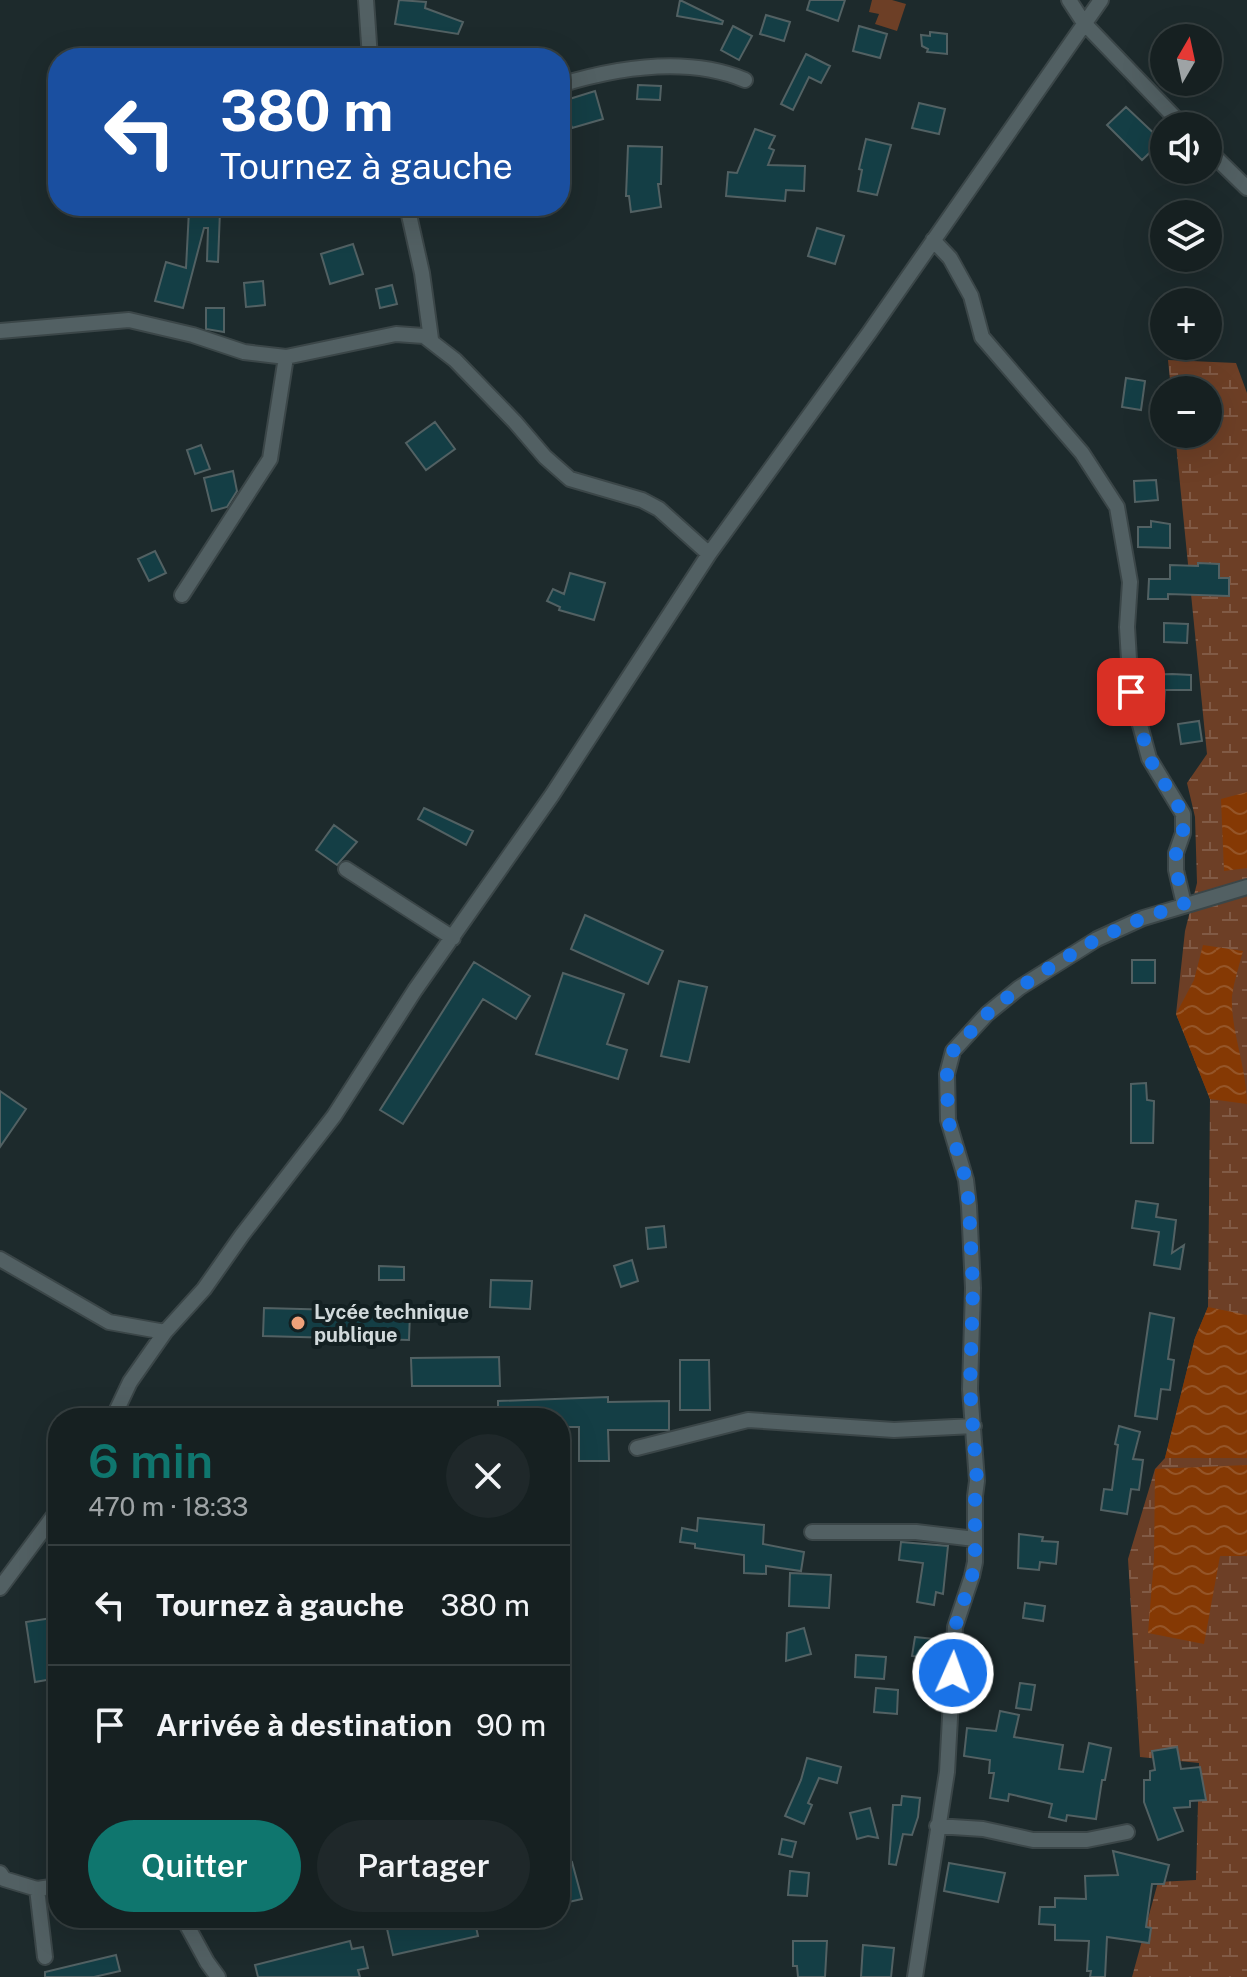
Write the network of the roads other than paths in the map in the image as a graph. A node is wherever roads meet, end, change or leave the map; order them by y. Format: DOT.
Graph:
graph roads {
  1 [pos="366,0"];
  2 [pos="1069,0"];
  3 [pos="1101,0"];
  4 [pos="1084,23"];
  5 [pos="369,48"];
  6 [pos="745,80"];
  7 [pos="570,82"];
  8 [pos="1170,112"];
  9 [pos="1222,164"];
  10 [pos="1247,188"];
  11 [pos="409,216"];
  12 [pos="933,240"];
  13 [pos="0,331"];
  14 [pos="431,339"];
  15 [pos="286,357"];
  16 [pos="709,554"];
  17 [pos="182,595"];
  18 [pos="346,869"];
  19 [pos="1247,887"];
  20 [pos="1184,904"];
  21 [pos="453,938"];
  22 [pos="0,1259"];
  23 [pos="165,1332"];
  24 [pos="118,1408"];
  25 [pos="974,1426"];
  26 [pos="637,1448"];
  27 [pos="48,1523"];
  28 [pos="812,1532"];
  29 [pos="975,1539"];
  30 [pos="0,1588"];
  31 [pos="937,1826"];
  32 [pos="1127,1832"];
  33 [pos="0,1873"];
  34 [pos="48,1887"];
  35 [pos="37,1889"];
  36 [pos="188,1928"];
  37 [pos="45,1957"];
  38 [pos="218,1977"];
  39 [pos="915,1977"];
  1 -- 5 [label="street"];
  2 -- 4 [label="street"];
  3 -- 4 [label="street"];
  4 -- 8 [label="street"];
  4 -- 12 [label="street"];
  6 -- 7 [label="street"];
  9 -- 10 [label="street"];
  11 -- 14 [label="street"];
  12 -- 16 [label="street"];
  12 -- 20 [label="street"];
  13 -- 15 [label="street"];
  14 -- 15 [label="street"];
  14 -- 16 [label="street"];
  15 -- 17 [label="street"];
  16 -- 21 [label="street"];
  18 -- 21 [label="street"];
  19 -- 20 [label="street"];
  20 -- 25 [label="street"];
  21 -- 23 [label="street"];
  22 -- 23 [label="street"];
  23 -- 24 [label="street"];
  25 -- 26 [label="street"];
  25 -- 29 [label="street"];
  27 -- 30 [label="street"];
  28 -- 29 [label="street"];
  29 -- 31 [label="street"];
  31 -- 32 [label="street"];
  31 -- 39 [label="street"];
  33 -- 35 [label="street"];
  34 -- 35 [label="street"];
  35 -- 37 [label="street"];
  36 -- 38 [label="street"];
}
